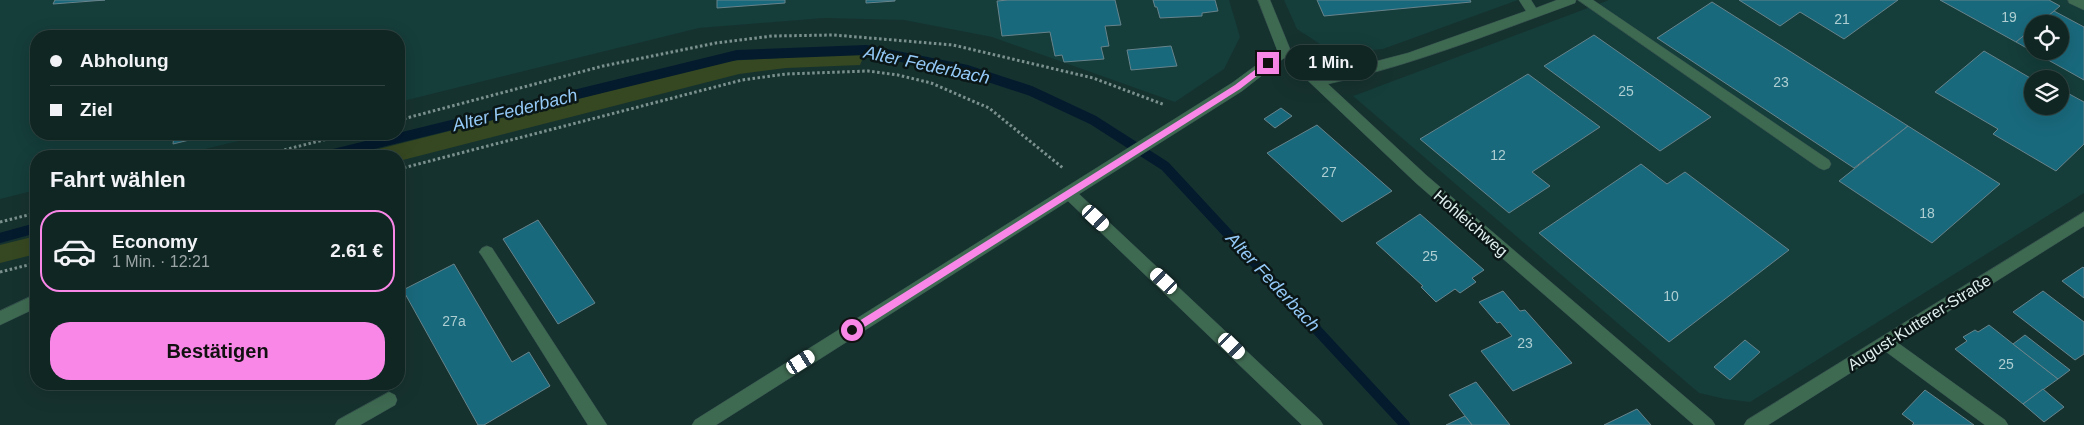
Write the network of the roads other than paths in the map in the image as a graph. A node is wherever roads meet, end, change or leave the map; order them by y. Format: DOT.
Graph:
graph roads {
  1 [pos="1264,0"];
  2 [pos="1525,0"];
  3 [pos="1570,0"];
  4 [pos="1584,0"];
  5 [pos="2074,0"];
  6 [pos="2084,6"];
  7 [pos="1533,13"];
  8 [pos="1284,51"];
  9 [pos="1316,82"];
  10 [pos="1824,164"];
  11 [pos="1069,194"];
  12 [pos="2084,218"];
  13 [pos="487,252"];
  14 [pos="30,304"];
  15 [pos="0,318"];
  16 [pos="1885,342"];
  17 [pos="389,400"];
  18 [pos="344,425"];
  19 [pos="598,425"];
  20 [pos="701,425"];
  21 [pos="1314,425"];
  22 [pos="1706,425"];
  23 [pos="1753,425"];
  24 [pos="1999,425"];
  1 -- 8 [label="street, Hohleichweg"];
  2 -- 7 [label="street"];
  3 -- 7 [label="street"];
  4 -- 10 [label="street"];
  5 -- 6 [label="street"];
  7 -- 9 [label="street"];
  8 -- 9 [label="street, Hohleichweg"];
  8 -- 11 [label="street"];
  9 -- 22 [label="street, Hohleichweg"];
  11 -- 20 [label="street"];
  11 -- 21 [label="street"];
  12 -- 16 [label="street, August-Kutterer-Straße"];
  13 -- 19 [label="street"];
  14 -- 15 [label="street"];
  16 -- 23 [label="street, August-Kutterer-Straße"];
  16 -- 24 [label="street"];
  17 -- 18 [label="street"];
}
